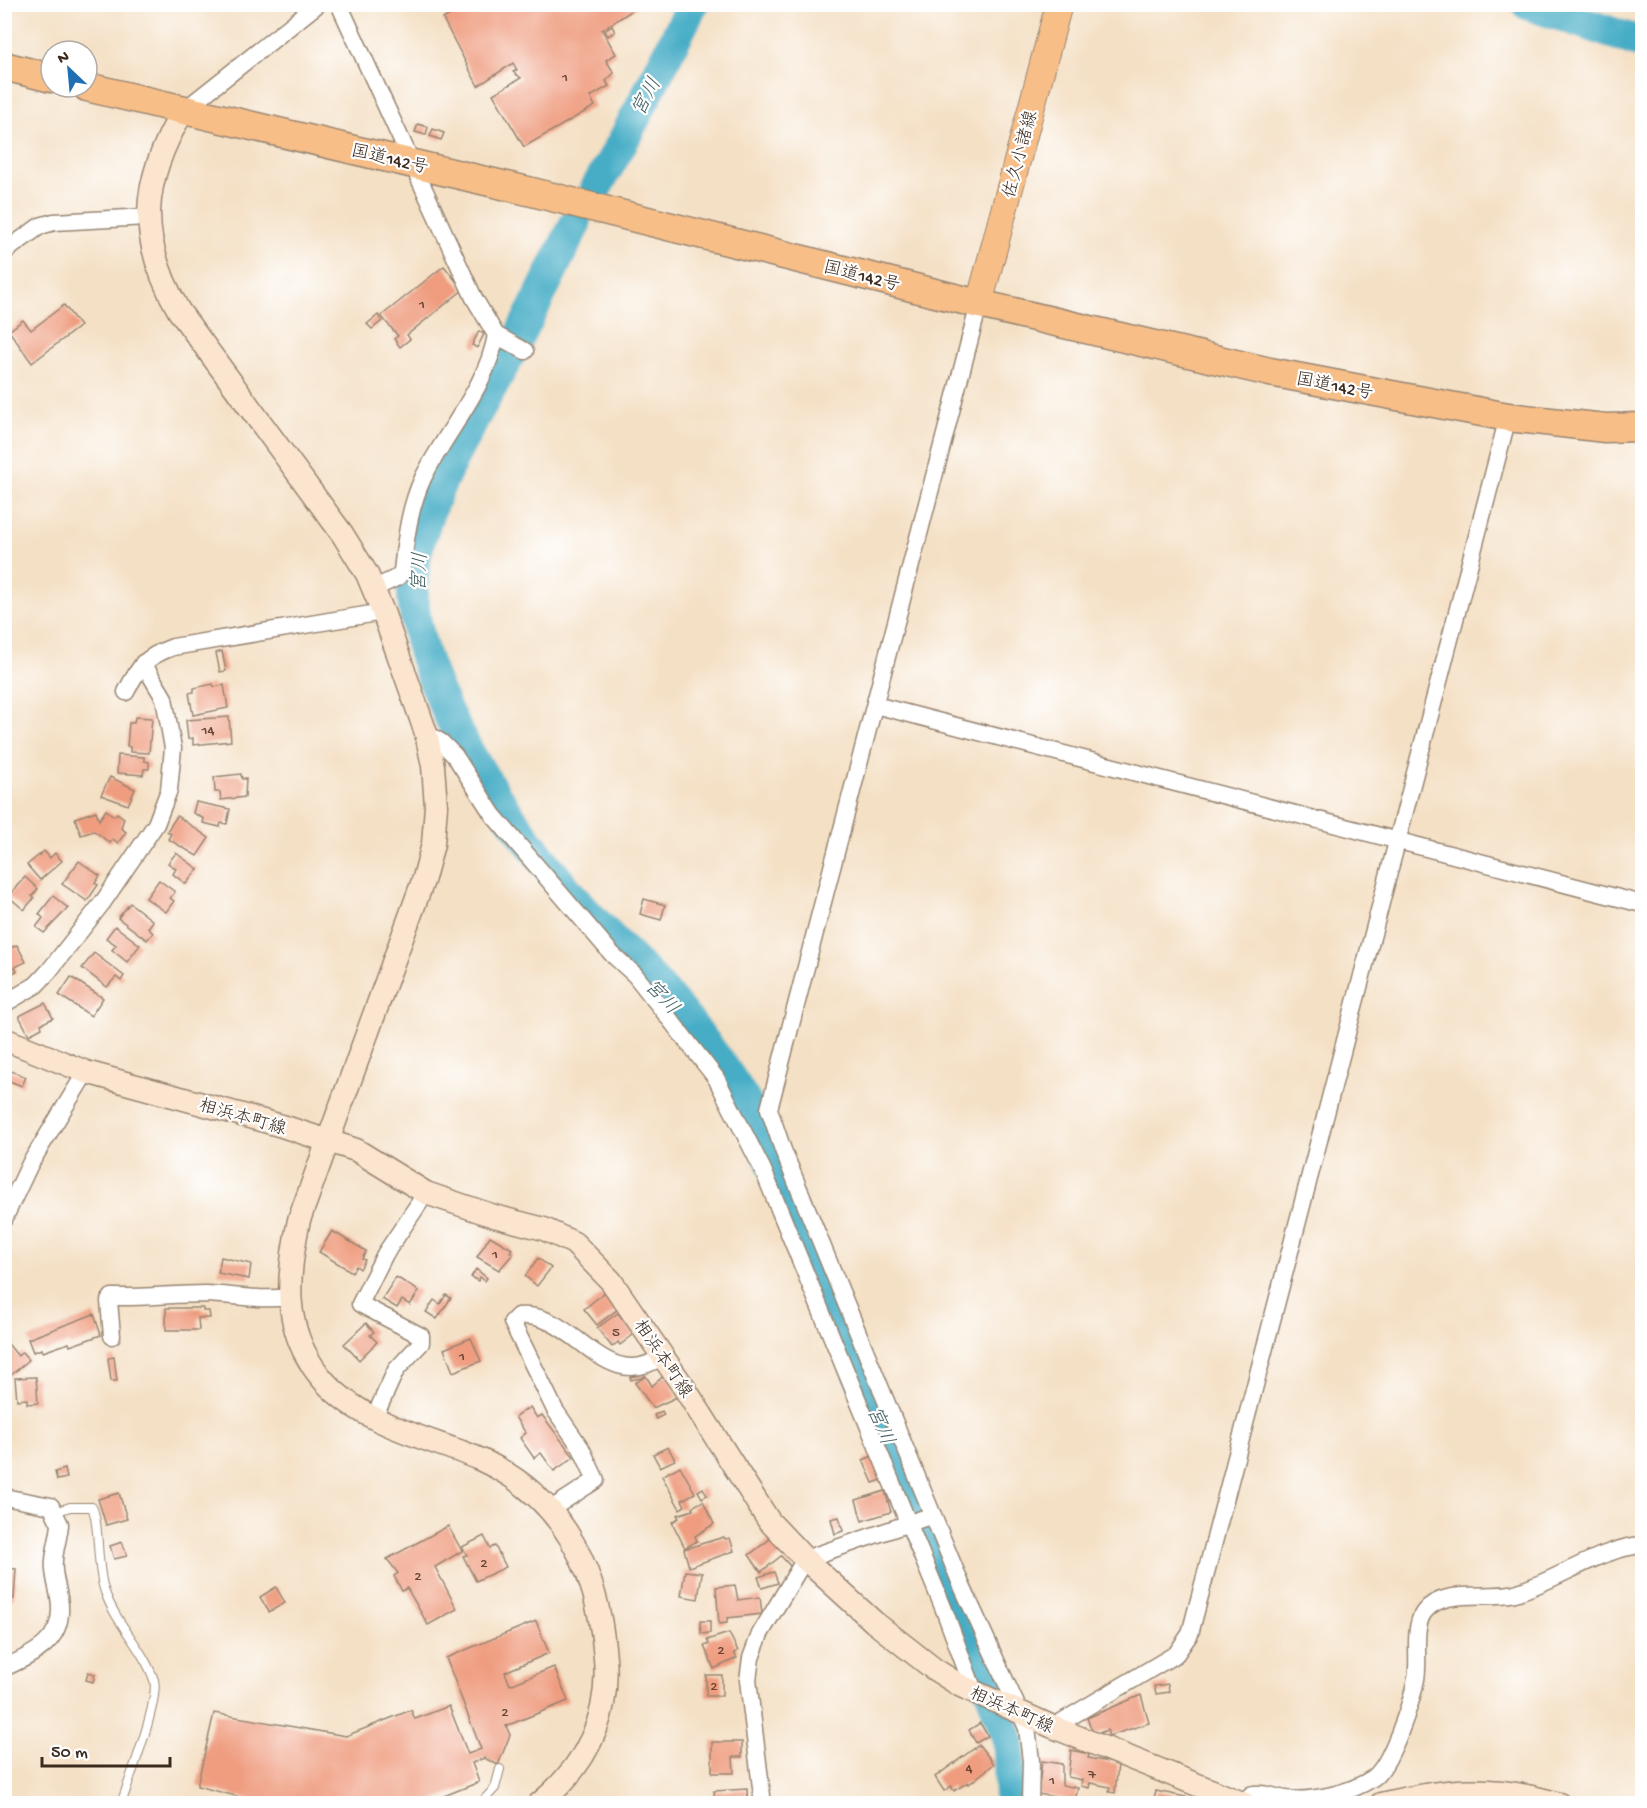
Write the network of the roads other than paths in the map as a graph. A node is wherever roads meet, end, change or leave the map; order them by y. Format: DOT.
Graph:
graph roads {
  1 [pos="318,4"];
  2 [pos="339,4"];
  3 [pos="1059,4"];
  4 [pos="4,66"];
  5 [pos="39,75"];
  6 [pos="99,90"];
  7 [pos="183,111"];
  8 [pos="414,164"];
  9 [pos="147,217"];
  10 [pos="4,252"];
  11 [pos="980,304"];
  12 [pos="500,337"];
  13 [pos="523,349"];
  14 [pos="1508,417"];
  15 [pos="1642,427"];
  16 [pos="373,589"];
  17 [pos="383,612"];
  18 [pos="143,663"];
  19 [pos="126,692"];
  20 [pos="874,705"];
  21 [pos="426,733"];
  22 [pos="1399,841"];
  23 [pos="1642,904"];
  24 [pos="4,1004"];
  25 [pos="5,1037"];
  26 [pos="86,1072"];
  27 [pos="329,1142"];
  28 [pos="426,1193"];
  29 [pos="4,1219"];
  30 [pos="289,1297"];
  31 [pos="112,1336"];
  32 [pos="663,1356"];
  33 [pos="374,1418"];
  34 [pos="4,1497"];
  35 [pos="551,1509"];
  36 [pos="55,1512"];
  37 [pos="920,1519"];
  38 [pos="1642,1545"];
  39 [pos="805,1559"];
  40 [pos="4,1668"];
  41 [pos="979,1693"];
  42 [pos="1013,1710"];
  43 [pos="1053,1727"];
  44 [pos="500,1769"];
  45 [pos="121,1803"];
  46 [pos="480,1803"];
  47 [pos="539,1803"];
  48 [pos="763,1803"];
  49 [pos="1030,1803"];
  50 [pos="1245,1803"];
  51 [pos="1381,1803"];
  52 [pos="1559,1803"];
  1 -- 7 [label="street"];
  2 -- 8 [label="street"];
  3 -- 11 [label="main road, 佐久小諸線"];
  4 -- 5 [label="highway"];
  6 -- 7 [label="highway, 国道142号"];
  7 -- 8 [label="highway, 国道142号"];
  7 -- 9 [label="street"];
  8 -- 11 [label="highway, 国道142号"];
  8 -- 12 [label="street"];
  9 -- 10 [label="street"];
  9 -- 16 [label="street"];
  11 -- 14 [label="highway, 国道142号"];
  11 -- 20 [label="street"];
  12 -- 13 [label="street"];
  12 -- 16 [label="street"];
  14 -- 15 [label="highway, 国道142号"];
  14 -- 22 [label="street"];
  16 -- 17 [label="street"];
  17 -- 18 [label="street"];
  17 -- 21 [label="street"];
  18 -- 19 [label="street"];
  18 -- 24 [label="street"];
  20 -- 22 [label="street"];
  20 -- 37 [label="street"];
  21 -- 27 [label="street"];
  21 -- 37 [label="street"];
  22 -- 23 [label="street"];
  22 -- 43 [label="street"];
  25 -- 26 [label="street, 相浜本町線"];
  26 -- 27 [label="street, 相浜本町線"];
  26 -- 29 [label="street"];
  27 -- 28 [label="street, 相浜本町線"];
  27 -- 30 [label="street"];
  28 -- 32 [label="street, 相浜本町線"];
  28 -- 33 [label="street"];
  30 -- 31 [label="street"];
  30 -- 33 [label="street"];
  32 -- 35 [label="street"];
  32 -- 39 [label="street, 相浜本町線"];
  33 -- 35 [label="street"];
  34 -- 36 [label="street"];
  35 -- 47 [label="street"];
  36 -- 40 [label="street"];
  36 -- 45 [label="lane"];
  37 -- 39 [label="street"];
  37 -- 41 [label="street"];
  37 -- 42 [label="street"];
  38 -- 50 [label="street"];
  39 -- 41 [label="street, 相浜本町線"];
  39 -- 48 [label="street"];
  41 -- 42 [label="street, 相浜本町線"];
  42 -- 43 [label="street, 相浜本町線"];
  42 -- 49 [label="street"];
  43 -- 50 [label="street, 相浜本町線"];
  44 -- 46 [label="lane"];
  51 -- 52 [label="street"];
}
